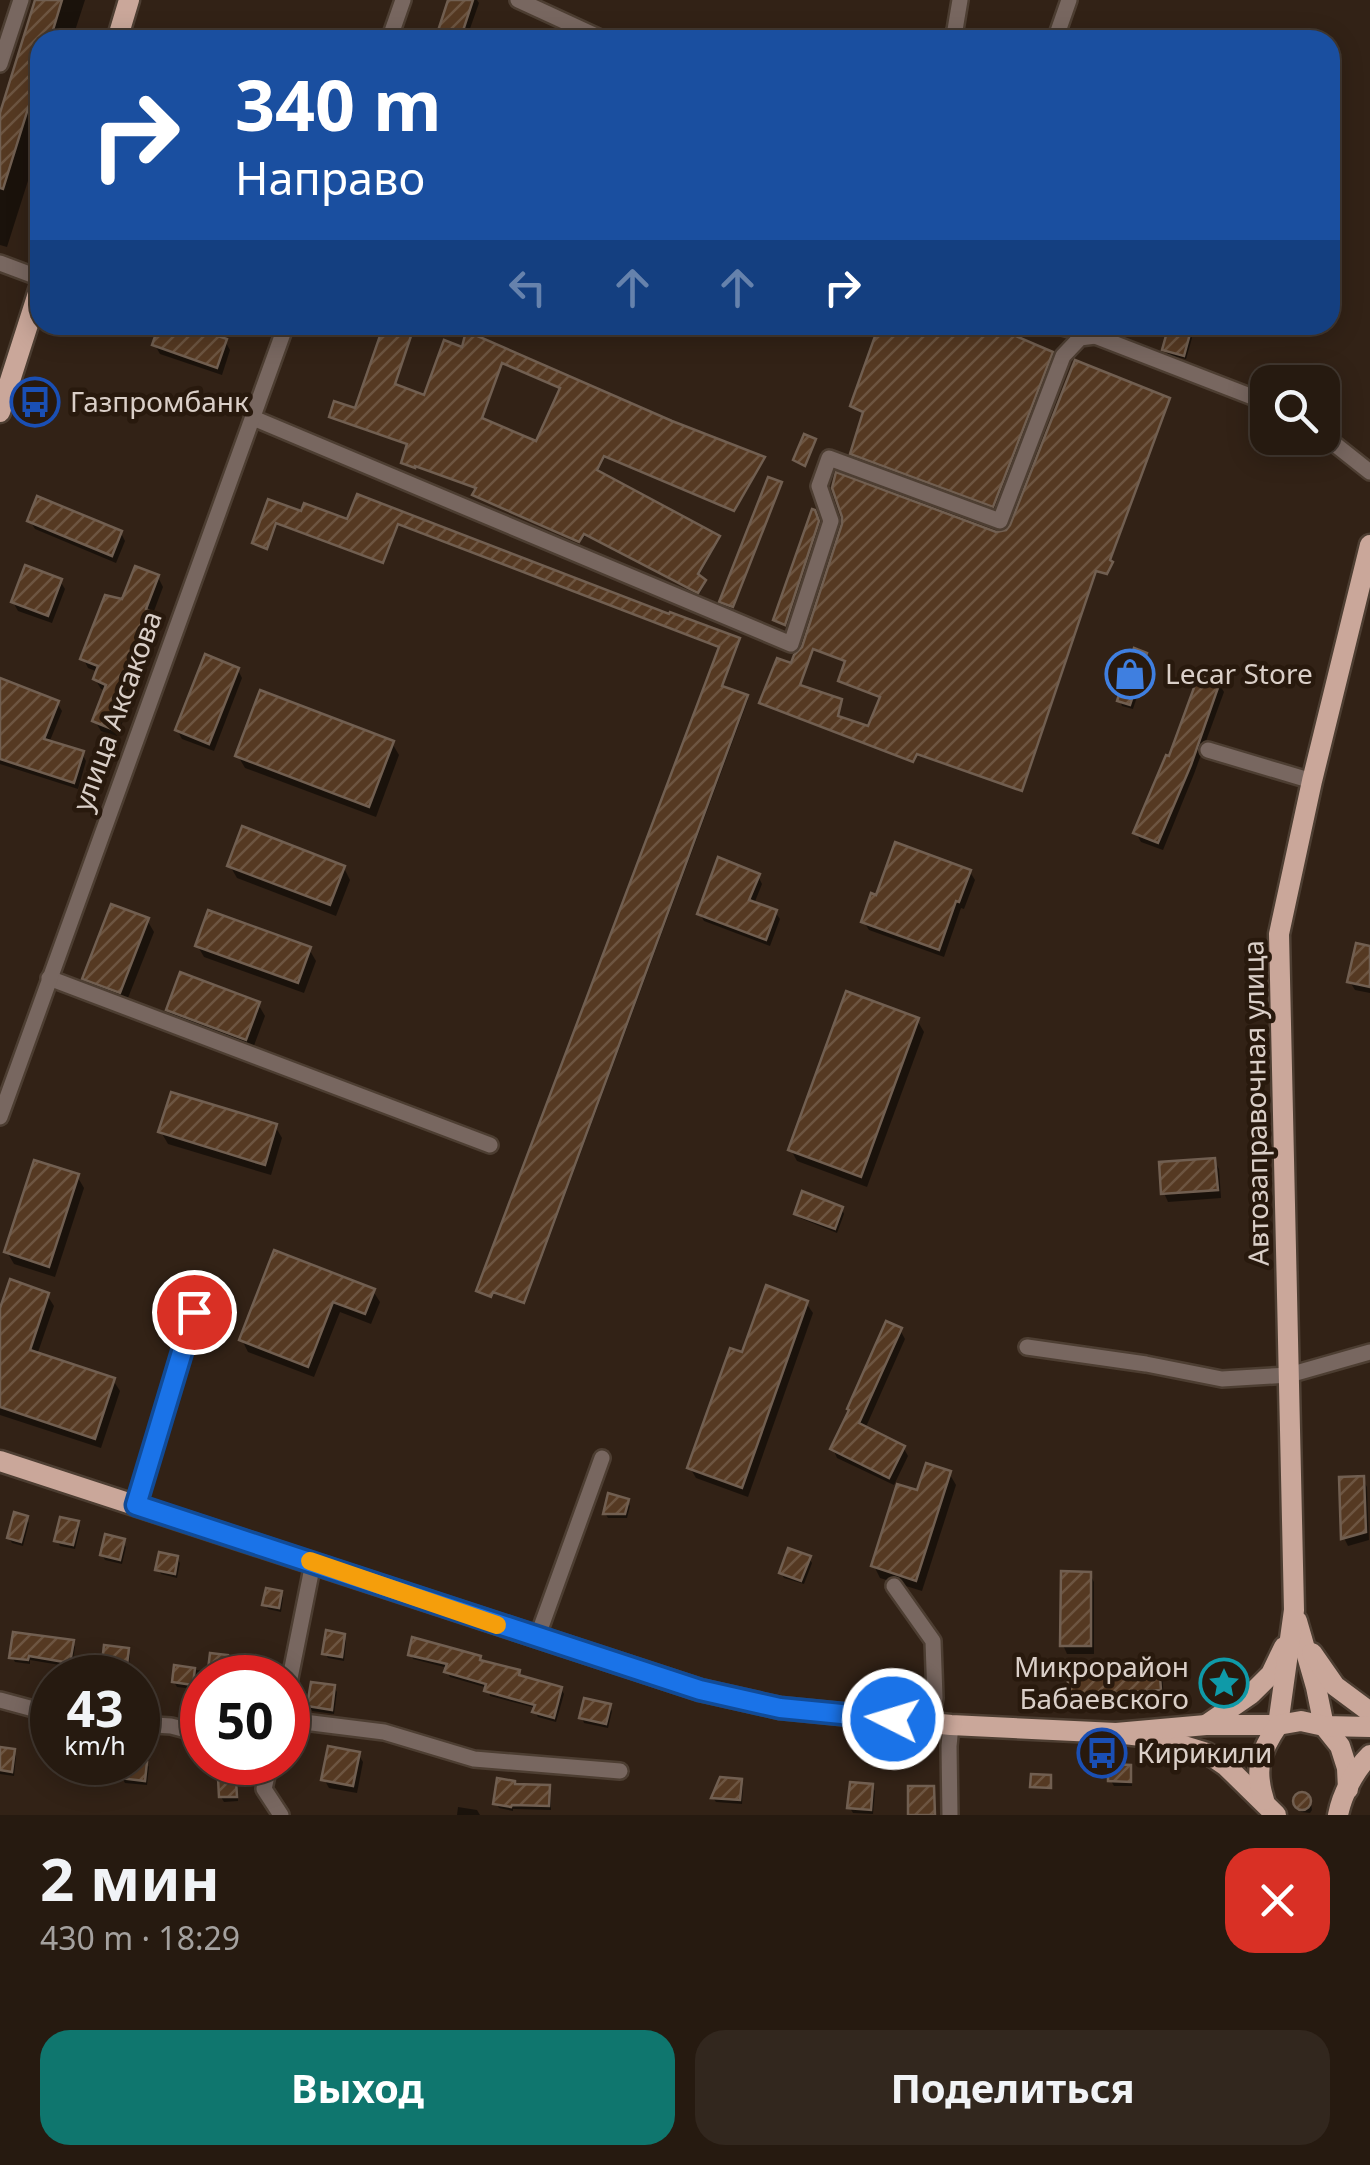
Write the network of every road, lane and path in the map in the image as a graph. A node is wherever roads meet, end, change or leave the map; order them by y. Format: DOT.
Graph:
graph roads {
  1 [pos="20,0"];
  2 [pos="129,0"];
  3 [pos="403,0"];
  4 [pos="518,0"];
  5 [pos="960,0"];
  6 [pos="1068,0"];
  7 [pos="120,30"];
  8 [pos="392,30"];
  9 [pos="583,30"];
  10 [pos="955,30"];
  11 [pos="1058,30"];
  12 [pos="4,36"];
  13 [pos="0,64"];
  14 [pos="0,263"];
  15 [pos="30,274"];
  16 [pos="30,318"];
  17 [pos="282,335"];
  18 [pos="1091,335"];
  19 [pos="1095,336"];
  20 [pos="1250,396"];
  21 [pos="0,412"];
  22 [pos="253,418"];
  23 [pos="1340,448"];
  24 [pos="1370,472"];
  25 [pos="1370,545"];
  26 [pos="1208,750"];
  27 [pos="1312,782"];
  28 [pos="49,978"];
  29 [pos="0,1116"];
  30 [pos="490,1145"];
  31 [pos="194,1312"];
  32 [pos="1027,1347"];
  33 [pos="1370,1352"];
  34 [pos="1289,1375"];
  35 [pos="602,1458"];
  36 [pos="0,1461"];
  37 [pos="136,1505"];
  38 [pos="314,1563"];
  39 [pos="894,1586"];
  40 [pos="1297,1636"];
  41 [pos="538,1638"];
  42 [pos="295,1655"];
  43 [pos="0,1700"];
  44 [pos="30,1708"];
  45 [pos="1370,1712"];
  46 [pos="310,1723"];
  47 [pos="941,1724"];
  48 [pos="1206,1725"];
  49 [pos="1278,1725"];
  50 [pos="1324,1726"];
  51 [pos="1370,1727"];
  52 [pos="1116,1733"];
  53 [pos="1370,1756"];
  54 [pos="620,1771"];
  55 [pos="265,1785"];
  56 [pos="1339,1807"];
  57 [pos="1270,1808"];
  58 [pos="281,1815"];
  59 [pos="950,1815"];
  1 -- 12 [label="street"];
  2 -- 7 [label="main road"];
  3 -- 8 [label="street"];
  4 -- 9 [label="street"];
  5 -- 10 [label="street"];
  6 -- 11 [label="street"];
  12 -- 13 [label="street"];
  14 -- 15 [label="street"];
  16 -- 21 [label="main road"];
  17 -- 22 [label="street, улица Аксакова"];
  18 -- 19 [label="street"];
  19 -- 20 [label="street"];
  19 -- 22 [label="street"];
  22 -- 28 [label="street, улица Аксакова"];
  23 -- 24 [label="street"];
  25 -- 27 [label="main road, Автозаправочная улица"];
  26 -- 27 [label="street"];
  27 -- 34 [label="main road, Автозаправочная улица"];
  28 -- 29 [label="street, улица Аксакова"];
  28 -- 30 [label="street"];
  31 -- 37 [label="street"];
  32 -- 34 [label="street"];
  33 -- 34 [label="street"];
  34 -- 40 [label="main road, Автозаправочная улица"];
  35 -- 41 [label="street"];
  36 -- 37 [label="main road"];
  37 -- 38 [label="main road"];
  38 -- 41 [label="main road"];
  38 -- 42 [label="street"];
  39 -- 47 [label="street"];
  40 -- 45 [label="main road"];
  40 -- 48 [label="main road"];
  40 -- 49 [label="main road, Автозаправочная улица"];
  40 -- 50 [label="main road"];
  41 -- 47 [label="main road"];
  43 -- 44 [label="street"];
  46 -- 54 [label="street"];
  47 -- 52 [label="main road"];
  47 -- 59 [label="street"];
  48 -- 49 [label="main road"];
  48 -- 52 [label="main road"];
  49 -- 50 [label="main road"];
  49 -- 57 [label="main road, Автозаправочная улица"];
  50 -- 51 [label="main road"];
  50 -- 56 [label="main road"];
  52 -- 57 [label="main road"];
  53 -- 56 [label="main road"];
  55 -- 58 [label="street"];
}
